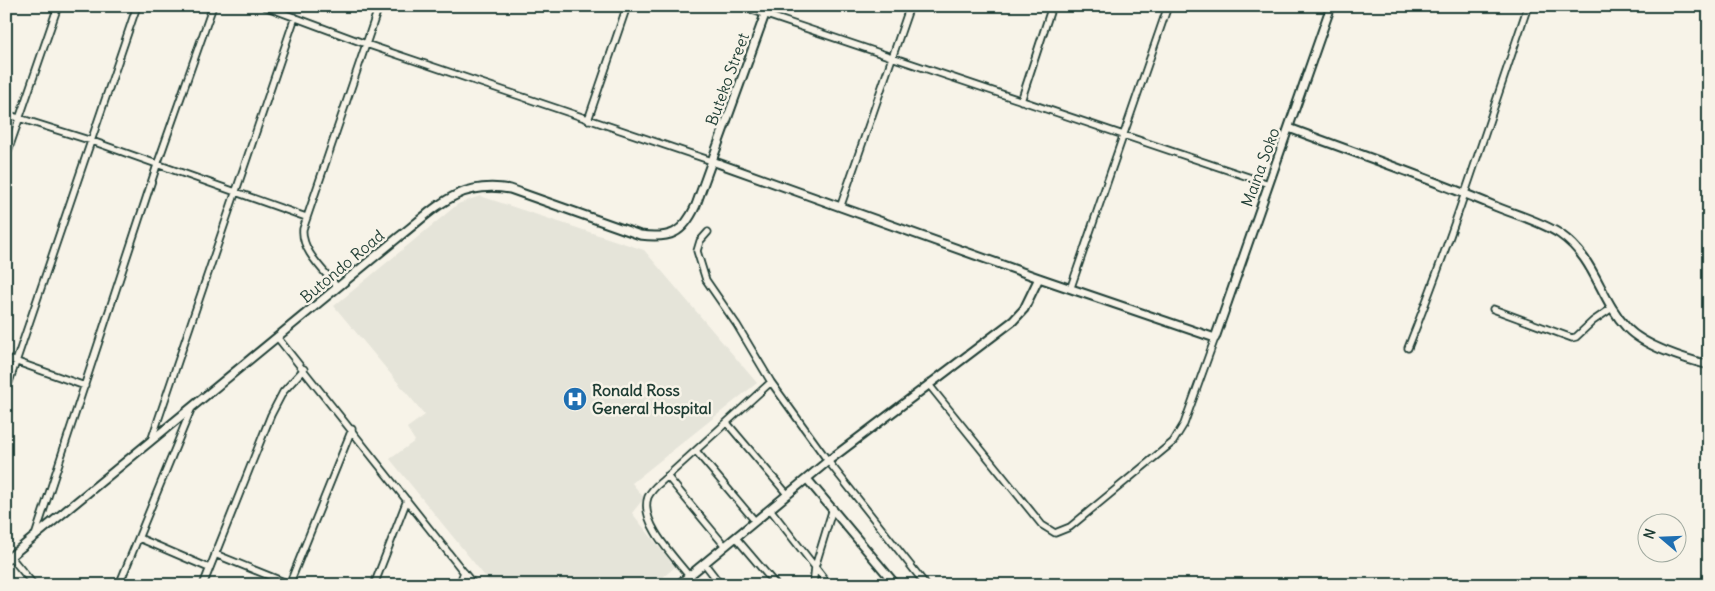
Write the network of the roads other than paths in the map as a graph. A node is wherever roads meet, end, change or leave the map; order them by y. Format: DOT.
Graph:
graph roads {
  1 [pos="58,6"];
  2 [pos="137,6"];
  3 [pos="213,6"];
  4 [pos="264,6"];
  5 [pos="379,6"];
  6 [pos="627,6"];
  7 [pos="740,6"];
  8 [pos="768,6"];
  9 [pos="910,6"];
  10 [pos="1052,6"];
  11 [pos="1168,6"];
  12 [pos="1331,6"];
  13 [pos="1528,6"];
  14 [pos="765,15"];
  15 [pos="295,17"];
  16 [pos="366,44"];
  17 [pos="893,57"];
  18 [pos="1021,101"];
  19 [pos="6,114"];
  20 [pos="19,119"];
  21 [pos="588,120"];
  22 [pos="1289,128"];
  23 [pos="1124,135"];
  24 [pos="92,141"];
  25 [pos="6,156"];
  26 [pos="712,161"];
  27 [pos="158,165"];
  28 [pos="1269,184"];
  29 [pos="234,193"];
  30 [pos="1464,193"];
  31 [pos="841,206"];
  32 [pos="306,217"];
  33 [pos="708,232"];
  34 [pos="1039,278"];
  35 [pos="337,287"];
  36 [pos="1070,287"];
  37 [pos="1612,308"];
  38 [pos="1493,309"];
  39 [pos="277,337"];
  40 [pos="1215,338"];
  41 [pos="1408,348"];
  42 [pos="6,358"];
  43 [pos="17,362"];
  44 [pos="1709,365"];
  45 [pos="304,368"];
  46 [pos="770,382"];
  47 [pos="85,386"];
  48 [pos="930,386"];
  49 [pos="6,391"];
  50 [pos="192,407"];
  51 [pos="727,423"];
  52 [pos="352,429"];
  53 [pos="150,441"];
  54 [pos="696,451"];
  55 [pos="828,461"];
  56 [pos="667,476"];
  57 [pos="807,479"];
  58 [pos="788,495"];
  59 [pos="407,500"];
  60 [pos="833,508"];
  61 [pos="770,509"];
  62 [pos="754,521"];
  63 [pos="35,536"];
  64 [pos="139,538"];
  65 [pos="736,538"];
  66 [pos="725,546"];
  67 [pos="215,554"];
  68 [pos="8,558"];
  69 [pos="704,563"];
  70 [pos="815,567"];
  71 [pos="209,568"];
  72 [pos="464,572"];
  73 [pos="1709,572"];
  74 [pos="689,576"];
  75 [pos="34,585"];
  76 [pos="119,585"];
  77 [pos="203,585"];
  78 [pos="289,585"];
  79 [pos="374,585"];
  80 [pos="459,585"];
  81 [pos="474,585"];
  82 [pos="678,585"];
  83 [pos="721,585"];
  84 [pos="776,585"];
  85 [pos="813,585"];
  86 [pos="829,585"];
  87 [pos="896,585"];
  88 [pos="926,585"];
  89 [pos="1703,585"];
  1 -- 20 [label="street"];
  2 -- 24 [label="street"];
  3 -- 27 [label="street"];
  4 -- 15 [label="street"];
  5 -- 16 [label="street"];
  6 -- 21 [label="street"];
  7 -- 14 [label="street"];
  8 -- 14 [label="street, Buteko Street"];
  9 -- 17 [label="street"];
  10 -- 18 [label="street"];
  11 -- 23 [label="street"];
  12 -- 22 [label="street, Maina Soko"];
  13 -- 30 [label="street"];
  14 -- 17 [label="street"];
  14 -- 26 [label="street, Buteko Street"];
  15 -- 16 [label="street"];
  15 -- 29 [label="street"];
  16 -- 21 [label="street"];
  16 -- 32 [label="street"];
  17 -- 18 [label="street"];
  17 -- 31 [label="street"];
  18 -- 23 [label="street"];
  19 -- 20 [label="street"];
  20 -- 24 [label="street"];
  20 -- 25 [label="street"];
  21 -- 26 [label="street"];
  22 -- 28 [label="street, Maina Soko"];
  22 -- 30 [label="street"];
  23 -- 28 [label="street"];
  23 -- 36 [label="street"];
  24 -- 27 [label="street"];
  24 -- 43 [label="street"];
  26 -- 31 [label="street"];
  26 -- 35 [label="street, Butondo Road"];
  27 -- 29 [label="street"];
  27 -- 47 [label="street"];
  28 -- 40 [label="street, Maina Soko"];
  29 -- 32 [label="street"];
  29 -- 53 [label="street"];
  30 -- 37 [label="street"];
  30 -- 41 [label="street"];
  31 -- 34 [label="street"];
  32 -- 35 [label="street"];
  33 -- 46 [label="street"];
  34 -- 36 [label="street"];
  34 -- 48 [label="street"];
  35 -- 39 [label="street, Butondo Road"];
  36 -- 40 [label="street"];
  37 -- 38 [label="street"];
  37 -- 44 [label="street"];
  39 -- 45 [label="street"];
  39 -- 50 [label="street, Butondo Road"];
  40 -- 48 [label="street"];
  42 -- 43 [label="street"];
  43 -- 47 [label="street"];
  43 -- 49 [label="street"];
  45 -- 52 [label="street"];
  45 -- 67 [label="street"];
  46 -- 51 [label="street"];
  46 -- 55 [label="street"];
  47 -- 63 [label="street"];
  48 -- 55 [label="street"];
  50 -- 53 [label="street, Butondo Road"];
  50 -- 64 [label="street"];
  51 -- 54 [label="street"];
  51 -- 58 [label="street"];
  52 -- 59 [label="street"];
  52 -- 78 [label="street"];
  53 -- 63 [label="street, Butondo Road"];
  54 -- 56 [label="street"];
  54 -- 62 [label="street"];
  55 -- 57 [label="street"];
  55 -- 88 [label="street"];
  56 -- 66 [label="street"];
  56 -- 74 [label="street"];
  57 -- 58 [label="street"];
  57 -- 60 [label="street"];
  58 -- 61 [label="street"];
  59 -- 72 [label="street"];
  59 -- 79 [label="street"];
  60 -- 70 [label="street"];
  60 -- 87 [label="street"];
  61 -- 62 [label="street"];
  61 -- 70 [label="street"];
  62 -- 65 [label="street"];
  63 -- 68 [label="street, Butondo Road"];
  64 -- 71 [label="street"];
  64 -- 76 [label="street"];
  65 -- 66 [label="street"];
  65 -- 84 [label="street"];
  66 -- 69 [label="street"];
  67 -- 71 [label="street"];
  67 -- 78 [label="street"];
  68 -- 75 [label="street"];
  69 -- 74 [label="street"];
  69 -- 83 [label="street"];
  70 -- 85 [label="street"];
  70 -- 86 [label="street"];
  71 -- 77 [label="street"];
  72 -- 80 [label="street"];
  72 -- 81 [label="street"];
  73 -- 89 [label="street"];
  74 -- 82 [label="street"];
}
